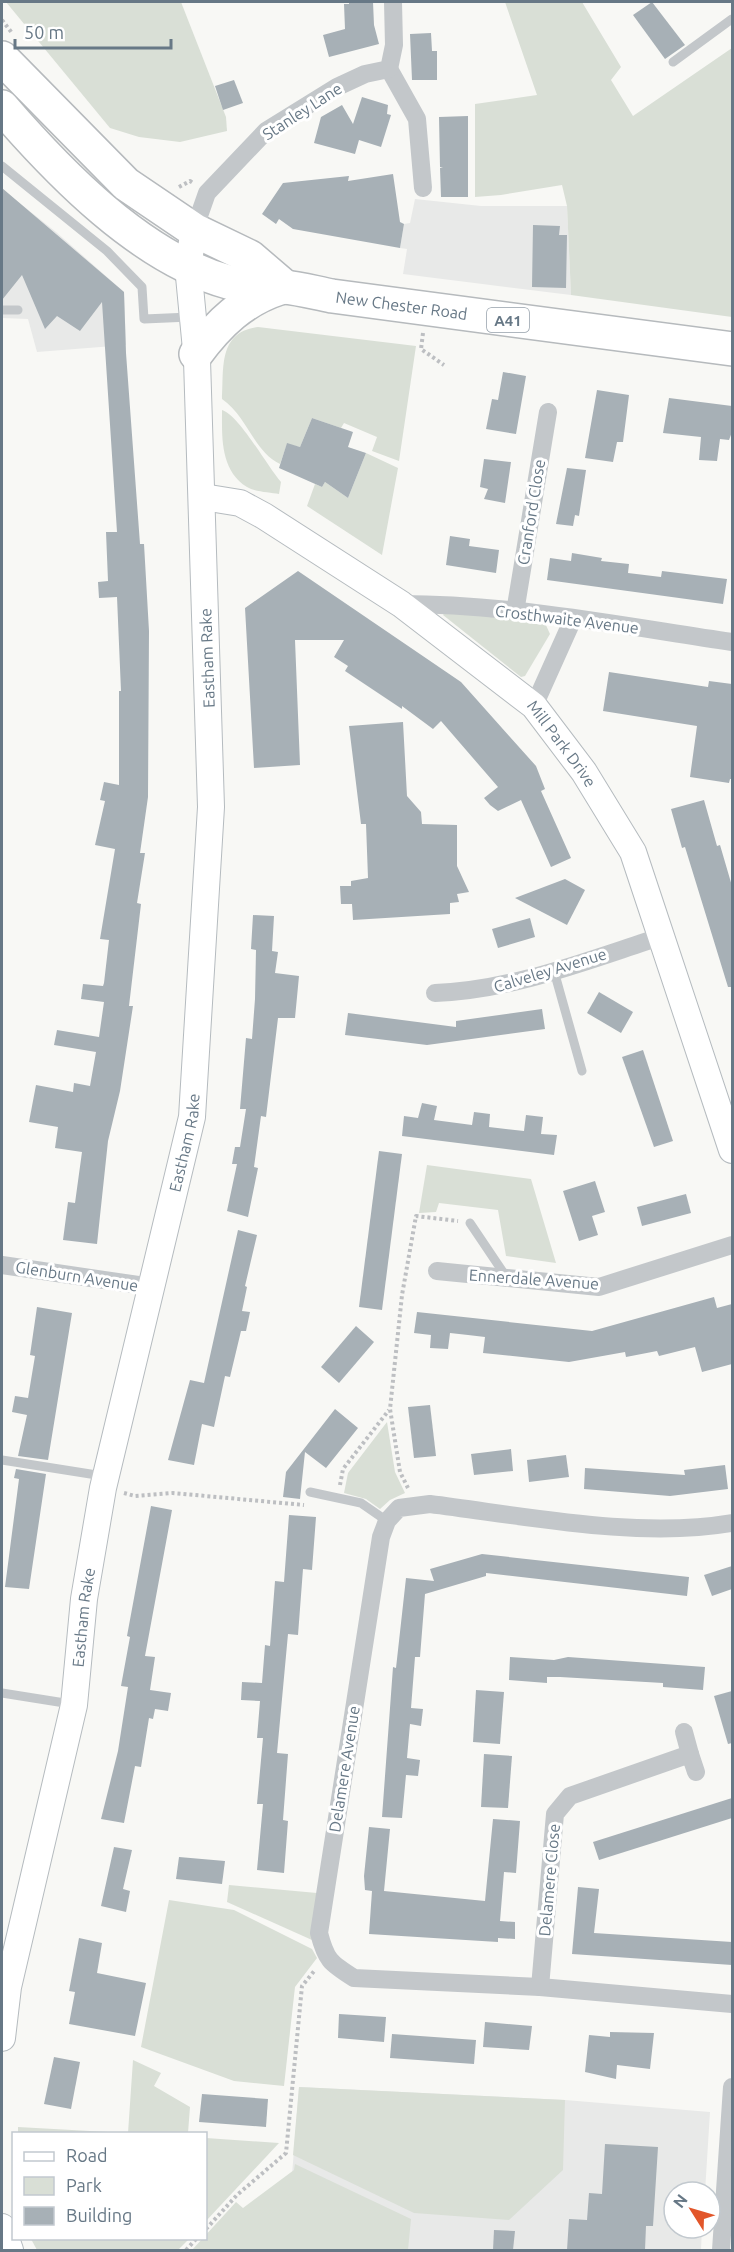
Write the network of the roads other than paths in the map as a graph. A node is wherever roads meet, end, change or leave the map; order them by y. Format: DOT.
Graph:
graph roads {
  1 [pos="393,2"];
  2 [pos="732,19"];
  3 [pos="9,48"];
  4 [pos="674,62"];
  5 [pos="389,69"];
  6 [pos="40,99"];
  7 [pos="5,118"];
  8 [pos="2,166"];
  9 [pos="423,188"];
  10 [pos="194,230"];
  11 [pos="188,266"];
  12 [pos="285,287"];
  13 [pos="2,310"];
  14 [pos="18,310"];
  15 [pos="192,316"];
  16 [pos="732,349"];
  17 [pos="196,354"];
  18 [pos="548,412"];
  19 [pos="203,497"];
  20 [pos="401,604"];
  21 [pos="515,612"];
  22 [pos="573,619"];
  23 [pos="732,642"];
  24 [pos="534,706"];
  25 [pos="663,936"];
  26 [pos="554,970"];
  27 [pos="435,993"];
  28 [pos="582,1071"];
  29 [pos="732,1150"];
  30 [pos="470,1223"];
  31 [pos="732,1245"];
  32 [pos="2,1264"];
  33 [pos="437,1271"];
  34 [pos="507,1278"];
  35 [pos="152,1287"];
  36 [pos="2,1460"];
  37 [pos="104,1482"];
  38 [pos="310,1492"];
  39 [pos="387,1521"];
  40 [pos="732,1523"];
  41 [pos="2,1693"];
  42 [pos="74,1705"];
  43 [pos="684,1732"];
  44 [pos="690,1754"];
  45 [pos="696,1772"];
  46 [pos="540,1988"];
  47 [pos="732,2004"];
  48 [pos="2,2038"];
  49 [pos="732,2087"];
  50 [pos="2,2226"];
  51 [pos="10,2250"];
  52 [pos="722,2250"];
  1 -- 5 [label="street"];
  2 -- 4 [label="lane"];
  3 -- 6 [label="highway"];
  5 -- 9 [label="street"];
  5 -- 10 [label="street, Stanley Lane"];
  6 -- 7 [label="street"];
  6 -- 10 [label="highway"];
  7 -- 11 [label="highway, New Chester Road / A41"];
  8 -- 15 [label="lane"];
  10 -- 11 [label="street, Eastham Rake"];
  10 -- 12 [label="highway"];
  11 -- 12 [label="highway, New Chester Road / A41"];
  11 -- 15 [label="street, Eastham Rake"];
  12 -- 16 [label="highway, New Chester Road / A41"];
  12 -- 17 [label="highway, A41"];
  13 -- 14 [label="lane"];
  15 -- 17 [label="street, Eastham Rake"];
  17 -- 19 [label="street, Eastham Rake"];
  18 -- 21 [label="street, Cranford Close"];
  19 -- 20 [label="street, Mill Park Drive"];
  19 -- 35 [label="street, Eastham Rake"];
  20 -- 21 [label="street, Crosthwaite Avenue"];
  20 -- 24 [label="street, Mill Park Drive"];
  21 -- 22 [label="street, Crosthwaite Avenue"];
  22 -- 23 [label="street, Crosthwaite Avenue"];
  22 -- 24 [label="street"];
  24 -- 25 [label="street, Mill Park Drive"];
  25 -- 26 [label="street, Calveley Avenue"];
  25 -- 29 [label="street, Mill Park Drive"];
  26 -- 27 [label="street, Calveley Avenue"];
  26 -- 28 [label="lane"];
  30 -- 34 [label="lane"];
  31 -- 34 [label="street, Ennerdale Avenue"];
  32 -- 35 [label="street, Glenburn Avenue"];
  33 -- 34 [label="street, Ennerdale Avenue"];
  35 -- 37 [label="street, Eastham Rake"];
  36 -- 37 [label="lane"];
  37 -- 42 [label="street, Eastham Rake"];
  38 -- 39 [label="lane"];
  39 -- 40 [label="street"];
  39 -- 46 [label="street, Delamere Avenue"];
  41 -- 42 [label="lane"];
  42 -- 48 [label="street, Eastham Rake"];
  43 -- 44 [label="street"];
  44 -- 45 [label="street"];
  44 -- 46 [label="street, Delamere Close"];
  46 -- 47 [label="street"];
  49 -- 52 [label="street"];
  50 -- 51 [label="street"];
}
